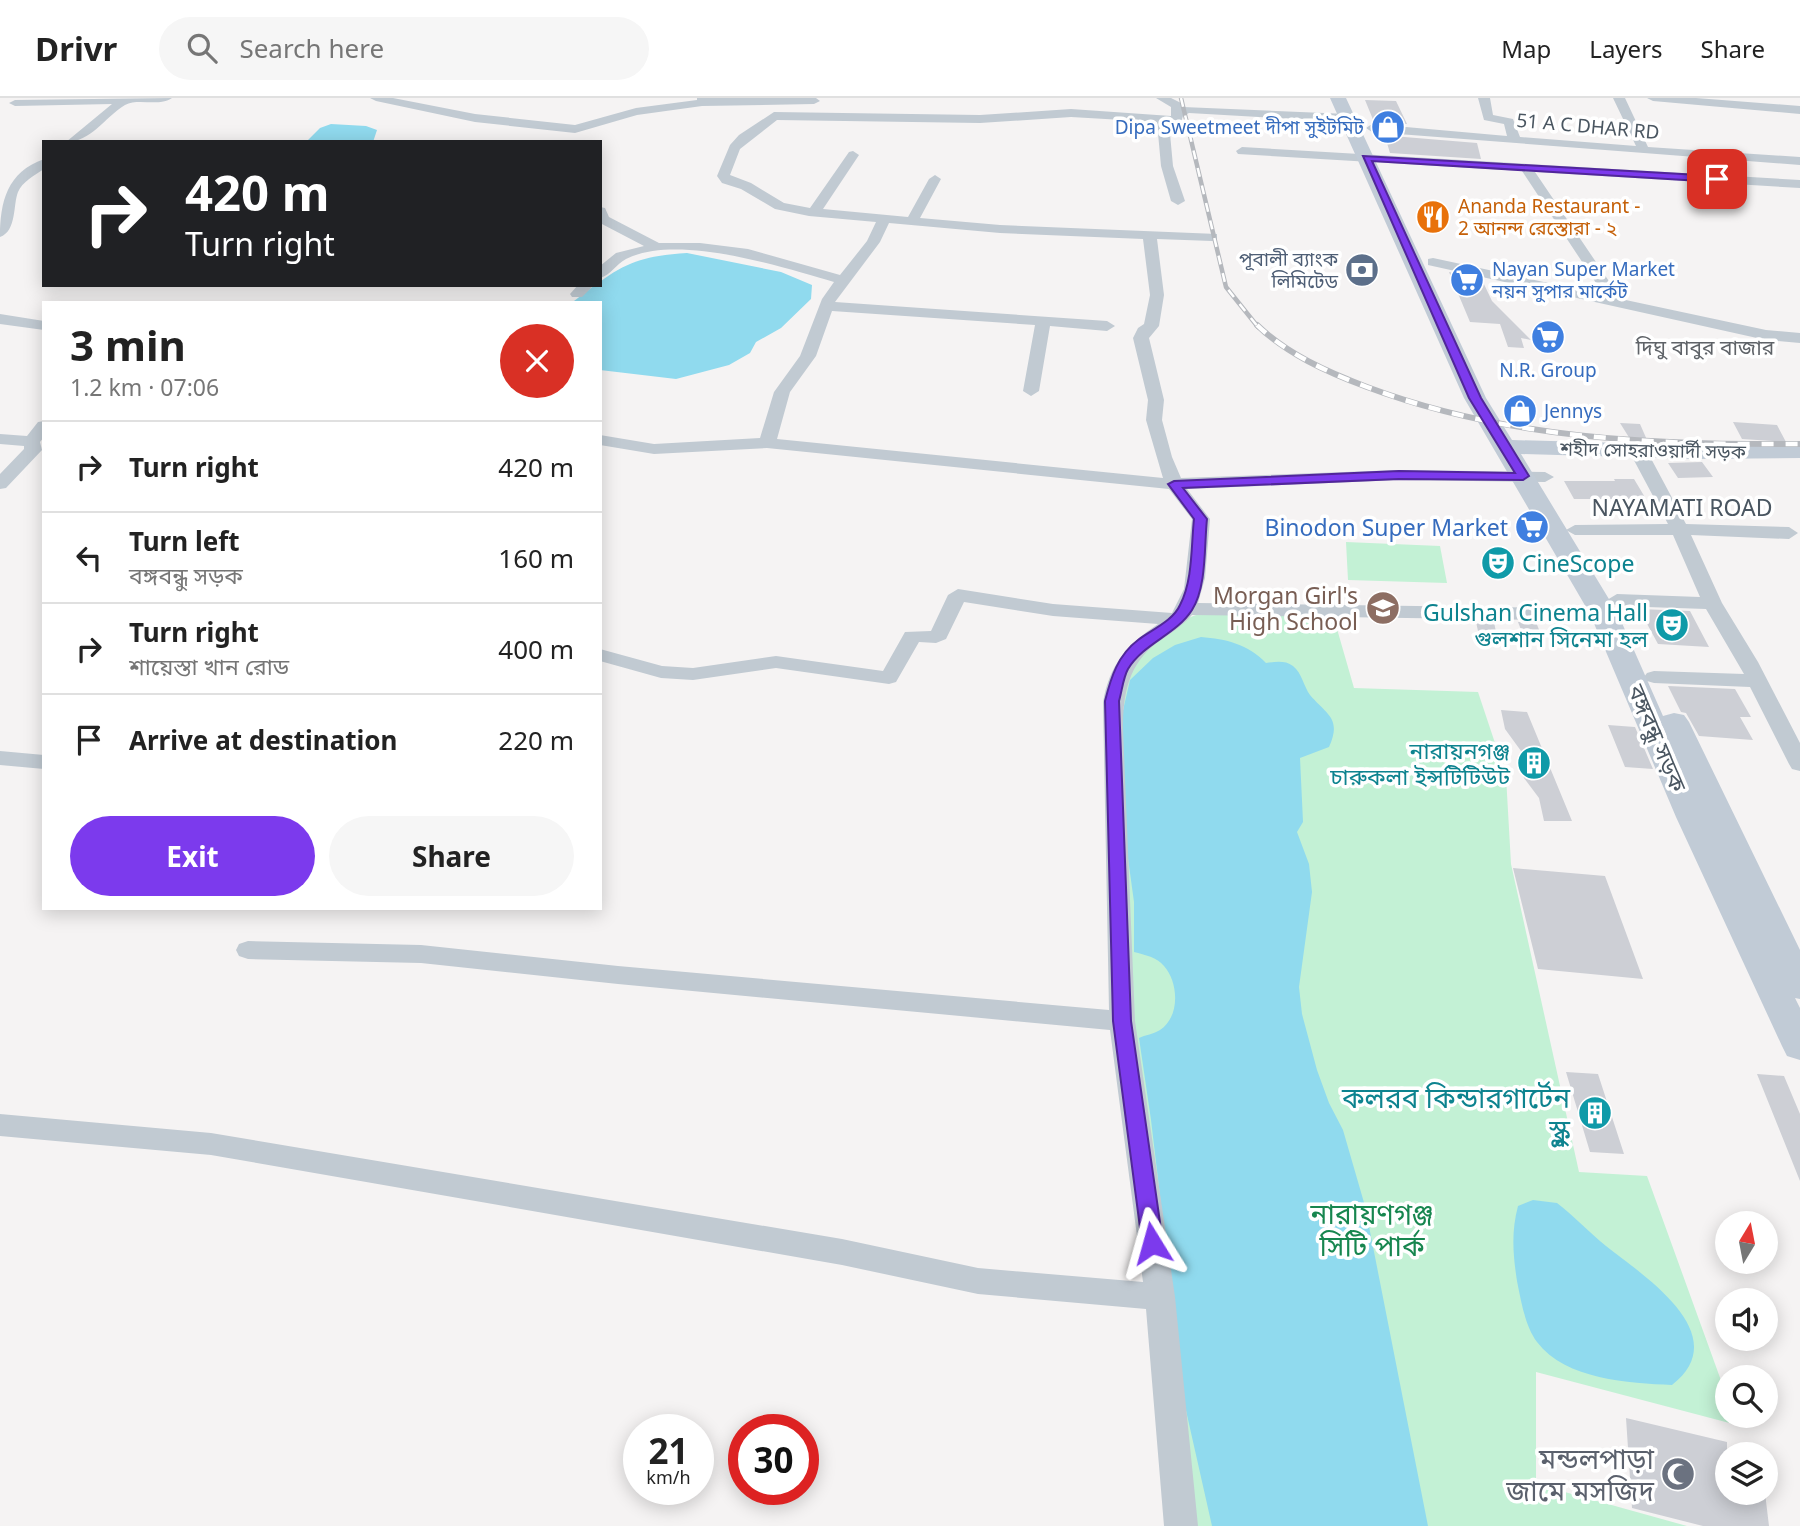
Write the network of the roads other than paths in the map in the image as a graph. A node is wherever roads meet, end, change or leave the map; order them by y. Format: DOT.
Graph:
graph roads {
  1 [pos="166,98"];
  2 [pos="376,98"];
  3 [pos="1162,98"];
  4 [pos="1484,98"];
  5 [pos="1619,98"];
  6 [pos="1653,98"];
  7 [pos="125,99"];
  8 [pos="703,100"];
  9 [pos="814,101"];
  10 [pos="15,103"];
  11 [pos="1347,105"];
  12 [pos="1800,110"];
  13 [pos="1177,114"];
  14 [pos="1163,119"];
  15 [pos="1514,139"];
  16 [pos="74,140"];
  17 [pos="1376,148"];
  18 [pos="1644,150"];
  19 [pos="1242,151"];
  20 [pos="853,155"];
  21 [pos="1800,161"];
  22 [pos="42,164"];
  23 [pos="1525,167"];
  24 [pos="1800,170"];
  25 [pos="935,179"];
  26 [pos="0,181"];
  27 [pos="18,182"];
  28 [pos="1800,184"];
  29 [pos="1178,201"];
  30 [pos="814,212"];
  31 [pos="602,216"];
  32 [pos="884,219"];
  33 [pos="912,221"];
  34 [pos="0,233"];
  35 [pos="1150,236"];
  36 [pos="1212,237"];
  37 [pos="656,247"];
  38 [pos="1433,262"];
  39 [pos="602,272"];
  40 [pos="842,280"];
  41 [pos="1618,304"];
  42 [pos="827,306"];
  43 [pos="0,319"];
  44 [pos="1042,323"];
  45 [pos="42,326"];
  46 [pos="1107,326"];
  47 [pos="1800,338"];
  48 [pos="1031,391"];
  49 [pos="0,439"];
  50 [pos="602,440"];
  51 [pos="767,443"];
  52 [pos="36,447"];
  53 [pos="1516,448"];
  54 [pos="1638,451"];
  55 [pos="1800,451"];
  56 [pos="1534,477"];
  57 [pos="0,484"];
  58 [pos="1174,484"];
  59 [pos="1575,530"];
  60 [pos="1681,532"];
  61 [pos="1789,533"];
  62 [pos="1712,603"];
  63 [pos="1615,610"];
  64 [pos="1180,614"];
  65 [pos="602,657"];
  66 [pos="1654,677"];
  67 [pos="1757,681"];
  68 [pos="0,758"];
  69 [pos="42,762"];
  70 [pos="1800,764"];
  71 [pos="248,950"];
  72 [pos="1800,986"];
  73 [pos="1122,1021"];
  74 [pos="1800,1046"];
  75 [pos="0,1125"];
  76 [pos="1160,1297"];
  77 [pos="1181,1526"];
  1 -- 7 [label="street"];
  2 -- 8 [label="street"];
  3 -- 13 [label="street"];
  4 -- 15 [label="street"];
  5 -- 18 [label="street"];
  6 -- 12 [label="street"];
  7 -- 10 [label="street"];
  7 -- 16 [label="street"];
  8 -- 9 [label="street"];
  11 -- 13 [label="street"];
  11 -- 17 [label="main road, বঙ্গবন্ধু সড়ক"];
  13 -- 14 [label="street"];
  14 -- 29 [label="street"];
  14 -- 30 [label="street"];
  15 -- 17 [label="street, 51 A C DHAR RD"];
  15 -- 18 [label="street, 51 A C DHAR RD"];
  17 -- 19 [label="street"];
  17 -- 23 [label="street"];
  17 -- 24 [label="street"];
  17 -- 38 [label="main road, বঙ্গবন্ধু সড়ক"];
  17 -- 53 [label="main road, বঙ্গবন্ধু সড়ক"];
  18 -- 21 [label="street, 51 A C DHAR RD"];
  20 -- 30 [label="street"];
  22 -- 27 [label="street"];
  23 -- 28 [label="street"];
  23 -- 41 [label="street"];
  25 -- 33 [label="street"];
  26 -- 27 [label="street"];
  27 -- 34 [label="street"];
  30 -- 32 [label="street"];
  31 -- 37 [label="street"];
  32 -- 33 [label="street"];
  32 -- 40 [label="street"];
  33 -- 35 [label="street"];
  35 -- 36 [label="street"];
  35 -- 58 [label="street"];
  37 -- 39 [label="street"];
  37 -- 40 [label="street"];
  38 -- 41 [label="street"];
  38 -- 53 [label="main road, বঙ্গবন্ধু সড়ক"];
  40 -- 42 [label="street"];
  41 -- 47 [label="street"];
  42 -- 44 [label="street"];
  42 -- 51 [label="street"];
  43 -- 45 [label="street"];
  44 -- 46 [label="street"];
  44 -- 48 [label="street"];
  49 -- 52 [label="street"];
  50 -- 51 [label="street"];
  51 -- 58 [label="street"];
  52 -- 57 [label="street"];
  53 -- 54 [label="main road, শহীদ সোহরাওয়ার্দী সড়ক"];
  53 -- 56 [label="main road, বঙ্গবন্ধু সড়ক"];
  54 -- 55 [label="main road, শহীদ সোহরাওয়ার্দী সড়ক"];
  54 -- 60 [label="street"];
  56 -- 58 [label="street"];
  56 -- 59 [label="main road, বঙ্গবন্ধু সড়ক"];
  56 -- 63 [label="main road, বঙ্গবন্ধু সড়ক"];
  58 -- 64 [label="street"];
  59 -- 60 [label="street, NAYAMATI ROAD"];
  59 -- 63 [label="main road, বঙ্গবন্ধু সড়ক"];
  60 -- 61 [label="street, NAYAMATI ROAD"];
  60 -- 62 [label="street"];
  62 -- 63 [label="street"];
  62 -- 67 [label="street"];
  63 -- 64 [label="street"];
  63 -- 66 [label="main road, বঙ্গবন্ধু সড়ক"];
  63 -- 74 [label="main road, বঙ্গবন্ধু সড়ক"];
  64 -- 65 [label="street"];
  64 -- 73 [label="street"];
  66 -- 67 [label="street"];
  66 -- 72 [label="main road, বঙ্গবন্ধু সড়ক"];
  67 -- 70 [label="street"];
  68 -- 69 [label="street"];
  71 -- 73 [label="street"];
  73 -- 76 [label="street"];
  75 -- 76 [label="street"];
  76 -- 77 [label="street"];
}
